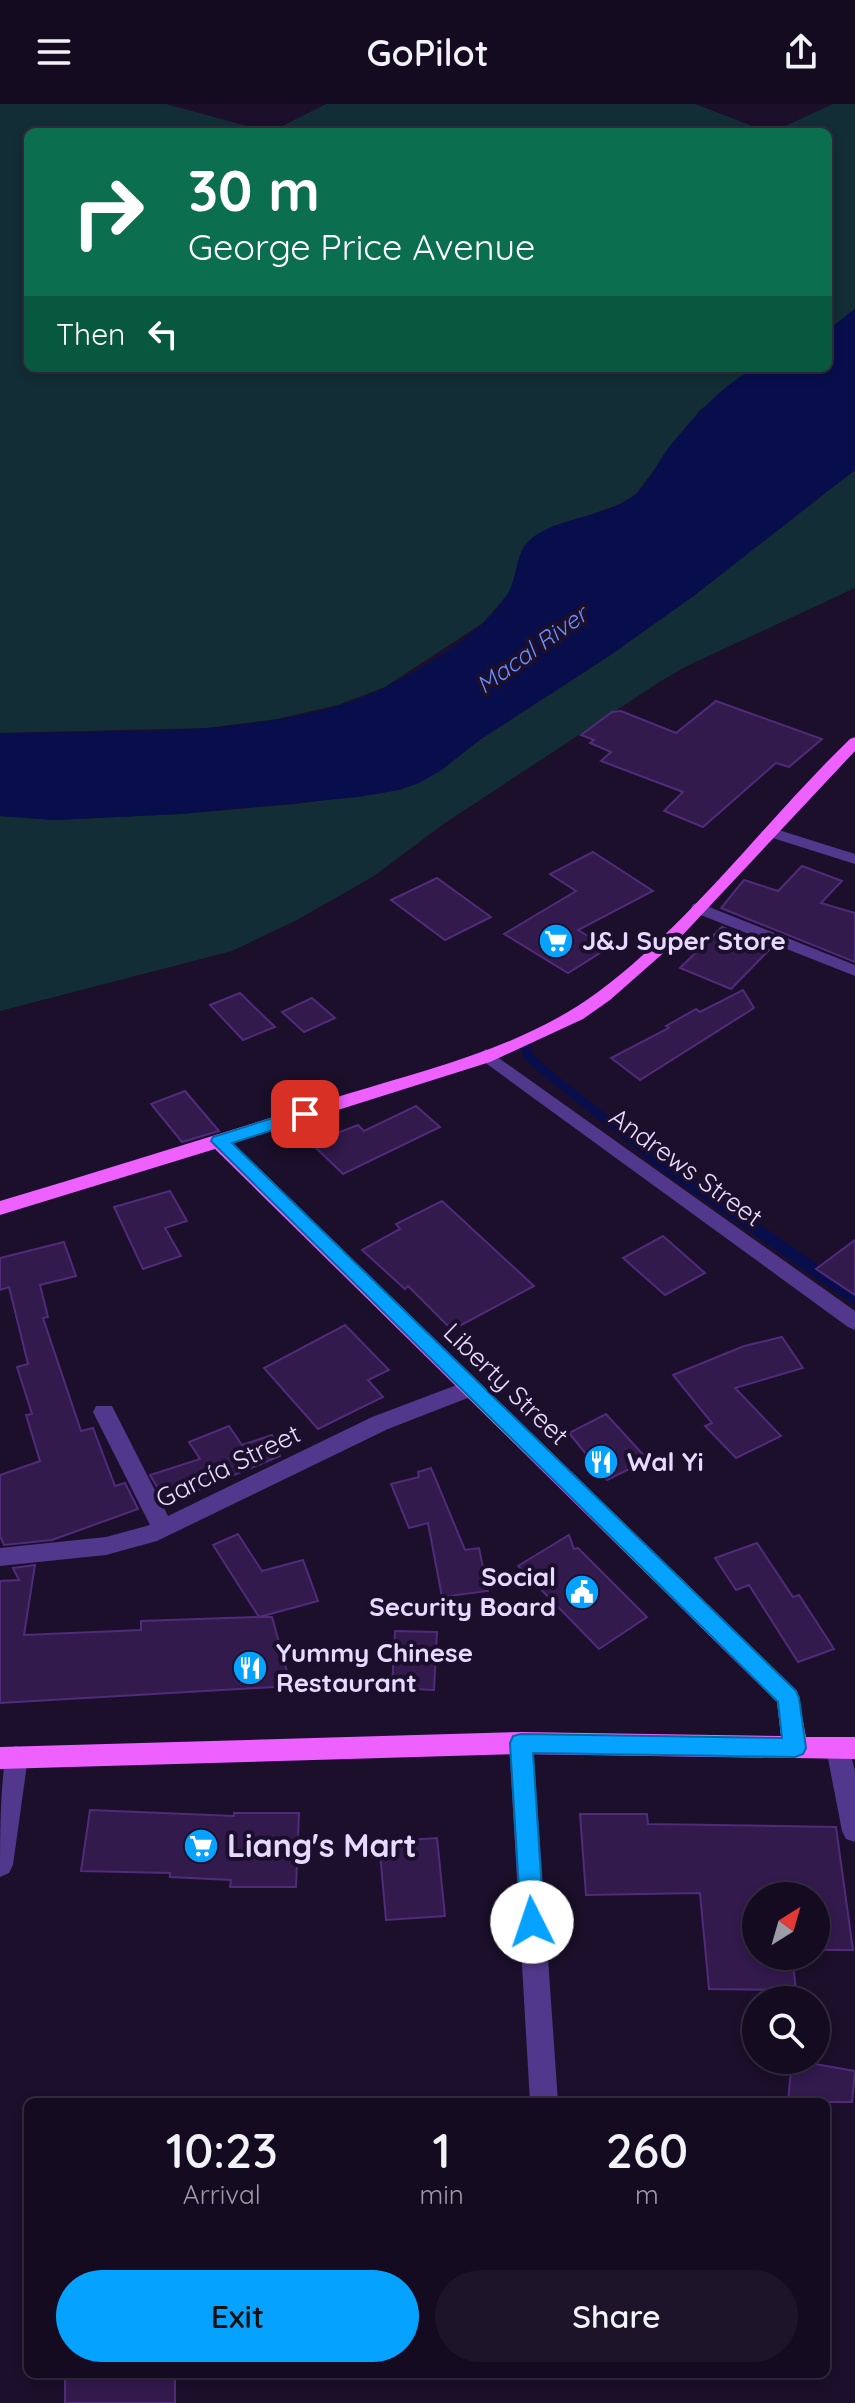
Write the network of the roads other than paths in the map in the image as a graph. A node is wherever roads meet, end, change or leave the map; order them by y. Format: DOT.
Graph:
graph roads {
  1 [pos="855,742"];
  2 [pos="769,832"];
  3 [pos="855,859"];
  4 [pos="699,908"];
  5 [pos="855,971"];
  6 [pos="486,1055"];
  7 [pos="219,1141"];
  8 [pos="0,1208"];
  9 [pos="855,1322"];
  10 [pos="470,1388"];
  11 [pos="104,1412"];
  12 [pos="163,1529"];
  13 [pos="0,1557"];
  14 [pos="521,1743"];
  15 [pos="795,1748"];
  16 [pos="846,1748"];
  17 [pos="8,1758"];
  18 [pos="855,1831"];
  19 [pos="0,1865"];
  20 [pos="544,2098"];
  1 -- 2 [label="main road"];
  2 -- 3 [label="street"];
  2 -- 4 [label="main road"];
  4 -- 5 [label="street"];
  4 -- 6 [label="main road"];
  6 -- 7 [label="main road"];
  6 -- 9 [label="street, Andrews Street"];
  7 -- 8 [label="main road"];
  7 -- 10 [label="main road, Liberty Street"];
  10 -- 12 [label="street, García Street"];
  10 -- 15 [label="main road, Liberty Street"];
  11 -- 12 [label="street"];
  12 -- 13 [label="street, García Street"];
  14 -- 15 [label="main road"];
  14 -- 17 [label="main road"];
  14 -- 20 [label="street"];
  15 -- 16 [label="main road"];
  16 -- 18 [label="street"];
  17 -- 19 [label="street"];
}
